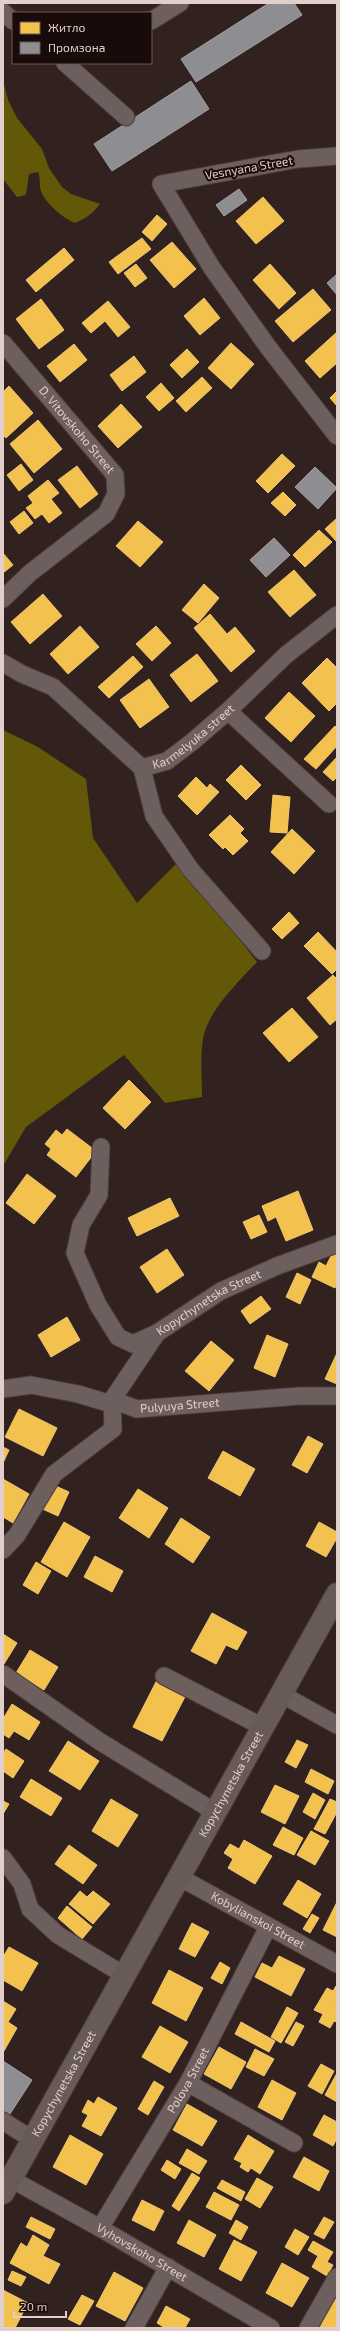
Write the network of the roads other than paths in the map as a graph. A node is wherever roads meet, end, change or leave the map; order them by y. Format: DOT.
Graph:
graph roads {
  1 [pos="180,3"];
  2 [pos="3,12"];
  3 [pos="12,20"];
  4 [pos="152,20"];
  5 [pos="74,65"];
  6 [pos="126,117"];
  7 [pos="337,156"];
  8 [pos="3,343"];
  9 [pos="337,436"];
  10 [pos="3,599"];
  11 [pos="337,615"];
  12 [pos="3,663"];
  13 [pos="228,711"];
  14 [pos="142,768"];
  15 [pos="329,804"];
  16 [pos="262,951"];
  17 [pos="101,1147"];
  18 [pos="337,1244"];
  19 [pos="157,1332"];
  20 [pos="3,1389"];
  21 [pos="337,1396"];
  22 [pos="112,1400"];
  23 [pos="3,1550"];
  24 [pos="337,1594"];
  25 [pos="3,1674"];
  26 [pos="164,1676"];
  27 [pos="281,1694"];
  28 [pos="337,1725"];
  29 [pos="263,1727"];
  30 [pos="215,1812"];
  31 [pos="3,1858"];
  32 [pos="179,1878"];
  33 [pos="268,1927"];
  34 [pos="337,1964"];
  35 [pos="124,1975"];
  36 [pos="188,2083"];
  37 [pos="3,2121"];
  38 [pos="33,2140"];
  39 [pos="294,2142"];
  40 [pos="7,2186"];
  41 [pos="100,2228"];
  42 [pos="168,2268"];
  43 [pos="337,2277"];
  44 [pos="134,2328"];
  45 [pos="271,2328"];
  46 [pos="308,2328"];
  1 -- 4 [label="street"];
  2 -- 3 [label="street"];
  5 -- 6 [label="street"];
  7 -- 9 [label="street, Vesnyana Street"];
  8 -- 10 [label="street, D. Vitovskoho Street"];
  11 -- 13 [label="street, Karmelyuka street"];
  12 -- 14 [label="street, Karmelyuka street"];
  13 -- 14 [label="street, Karmelyuka street"];
  13 -- 15 [label="street"];
  14 -- 16 [label="street"];
  17 -- 19 [label="street"];
  18 -- 19 [label="street, Kopychynetska Street"];
  19 -- 22 [label="street, Kopychynetska Street"];
  20 -- 22 [label="street, Pulyuya Street"];
  21 -- 22 [label="street, Pulyuya Street"];
  22 -- 23 [label="street"];
  24 -- 27 [label="main road, Kopychynetska Street"];
  25 -- 30 [label="street"];
  26 -- 29 [label="street"];
  27 -- 28 [label="street"];
  27 -- 29 [label="main road, Kopychynetska Street"];
  29 -- 30 [label="main road, Kopychynetska Street"];
  30 -- 32 [label="main road, Kopychynetska Street"];
  31 -- 35 [label="street"];
  32 -- 33 [label="street, Kobylianskoi Street"];
  32 -- 35 [label="main road, Kopychynetska Street"];
  33 -- 34 [label="street, Kobylianskoi Street"];
  33 -- 36 [label="street, Polova Street"];
  35 -- 38 [label="main road, Kopychynetska Street"];
  36 -- 39 [label="street"];
  36 -- 41 [label="street, Polova Street"];
  37 -- 38 [label="street"];
  38 -- 40 [label="main road, Kopychynetska Street"];
  40 -- 41 [label="street, Vyhovskoho Street"];
  41 -- 42 [label="street, Vyhovskoho Street"];
  42 -- 44 [label="street"];
  42 -- 45 [label="street, Vyhovskoho Street"];
  43 -- 46 [label="street"];
}
